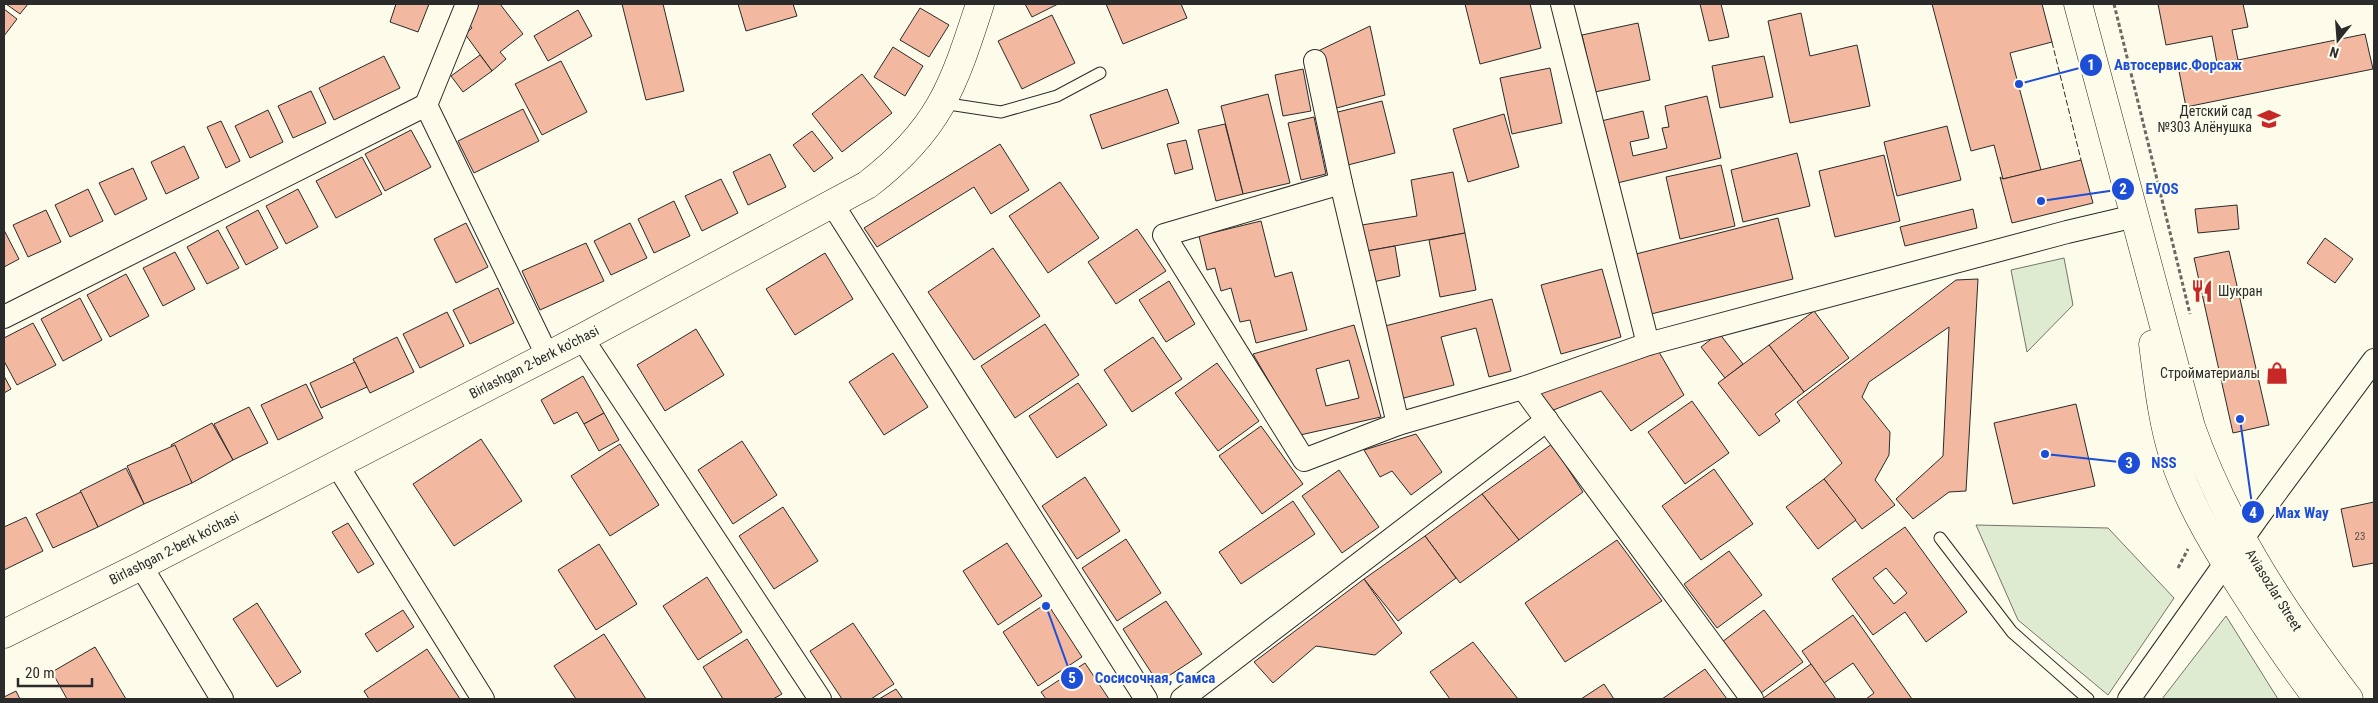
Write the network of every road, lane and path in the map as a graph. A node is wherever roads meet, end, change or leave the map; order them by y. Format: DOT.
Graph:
graph roads {
  1 [pos="467,4"];
  2 [pos="980,4"];
  3 [pos="1562,4"];
  4 [pos="2078,4"];
  5 [pos="2114,4"];
  6 [pos="1315,61"];
  7 [pos="1100,73"];
  8 [pos="942,103"];
  9 [pos="426,105"];
  10 [pos="1341,183"];
  11 [pos="832,205"];
  12 [pos="2135,216"];
  13 [pos="4,317"];
  14 [pos="2192,322"];
  15 [pos="582,338"];
  16 [pos="1648,344"];
  17 [pos="547,355"];
  18 [pos="2374,360"];
  19 [pos="1523,388"];
  20 [pos="1547,420"];
  21 [pos="1398,424"];
  22 [pos="337,465"];
  23 [pos="1940,538"];
  24 [pos="2242,539"];
  25 [pos="2226,563"];
  26 [pos="141,566"];
  27 [pos="4,634"];
  28 [pos="222,699"];
  29 [pos="483,699"];
  30 [pos="820,699"];
  31 [pos="1146,699"];
  32 [pos="1182,699"];
  33 [pos="1752,699"];
  34 [pos="2088,699"];
  35 [pos="2129,699"];
  36 [pos="2318,699"];
  37 [pos="2349,699"];
  1 -- 9 [label="street"];
  2 -- 8 [label="main road, Birlashgan 2-berk ko'chasi"];
  3 -- 16 [label="street"];
  4 -- 12 [label="main road, Aviasozlar Street"];
  5 -- 14 [label="path"];
  6 -- 10 [label="street"];
  7 -- 8 [label="lane"];
  8 -- 11 [label="main road, Birlashgan 2-berk ko'chasi"];
  9 -- 13 [label="street"];
  9 -- 17 [label="street"];
  10 -- 21 [label="street"];
  10 -- 21 [label="street"];
  11 -- 15 [label="main road, Birlashgan 2-berk ko'chasi"];
  11 -- 31 [label="street"];
  12 -- 16 [label="street"];
  12 -- 24 [label="main road, Aviasozlar Street"];
  12 -- 25 [label="main road, Aviasozlar Street"];
  15 -- 17 [label="main road, Birlashgan 2-berk ko'chasi"];
  15 -- 30 [label="street"];
  16 -- 19 [label="street"];
  17 -- 22 [label="main road, Birlashgan 2-berk ko'chasi"];
  18 -- 24 [label="street"];
  19 -- 20 [label="street"];
  19 -- 21 [label="street"];
  20 -- 32 [label="street"];
  20 -- 33 [label="street"];
  22 -- 26 [label="main road, Birlashgan 2-berk ko'chasi"];
  22 -- 29 [label="street"];
  23 -- 34 [label="lane"];
  24 -- 25 [label="street"];
  24 -- 37 [label="main road, Aviasozlar Street"];
  25 -- 35 [label="street"];
  25 -- 36 [label="main road, Aviasozlar Street"];
  26 -- 27 [label="main road, Birlashgan 2-berk ko'chasi"];
  26 -- 28 [label="street"];
}
